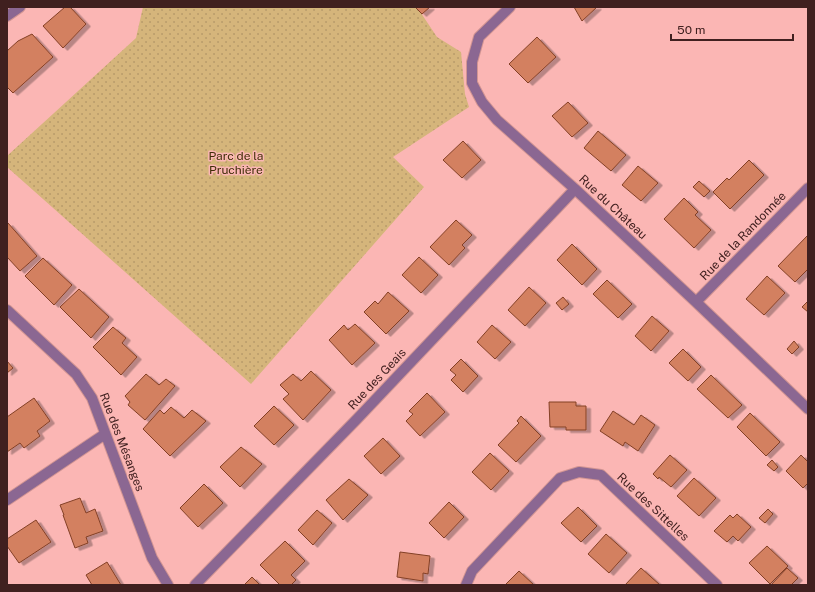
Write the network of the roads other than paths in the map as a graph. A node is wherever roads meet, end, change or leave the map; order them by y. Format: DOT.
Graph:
graph roads {
  1 [pos="20,7"];
  2 [pos="510,7"];
  3 [pos="7,16"];
  4 [pos="808,188"];
  5 [pos="574,189"];
  6 [pos="696,302"];
  7 [pos="7,310"];
  8 [pos="808,409"];
  9 [pos="105,434"];
  10 [pos="7,500"];
  11 [pos="168,585"];
  12 [pos="195,585"];
  13 [pos="466,585"];
  14 [pos="717,585"];
  1 -- 3 [label="street"];
  2 -- 5 [label="street, Rue du Château"];
  4 -- 6 [label="street, Rue de la Randonnée"];
  5 -- 6 [label="street, Rue du Château"];
  5 -- 12 [label="street, Rue des Geais"];
  6 -- 8 [label="street, Rue du Château"];
  7 -- 9 [label="street, Rue des Mésanges"];
  9 -- 10 [label="street"];
  9 -- 11 [label="street, Rue des Mésanges"];
  13 -- 14 [label="street, Rue des Sittelles"];
}
